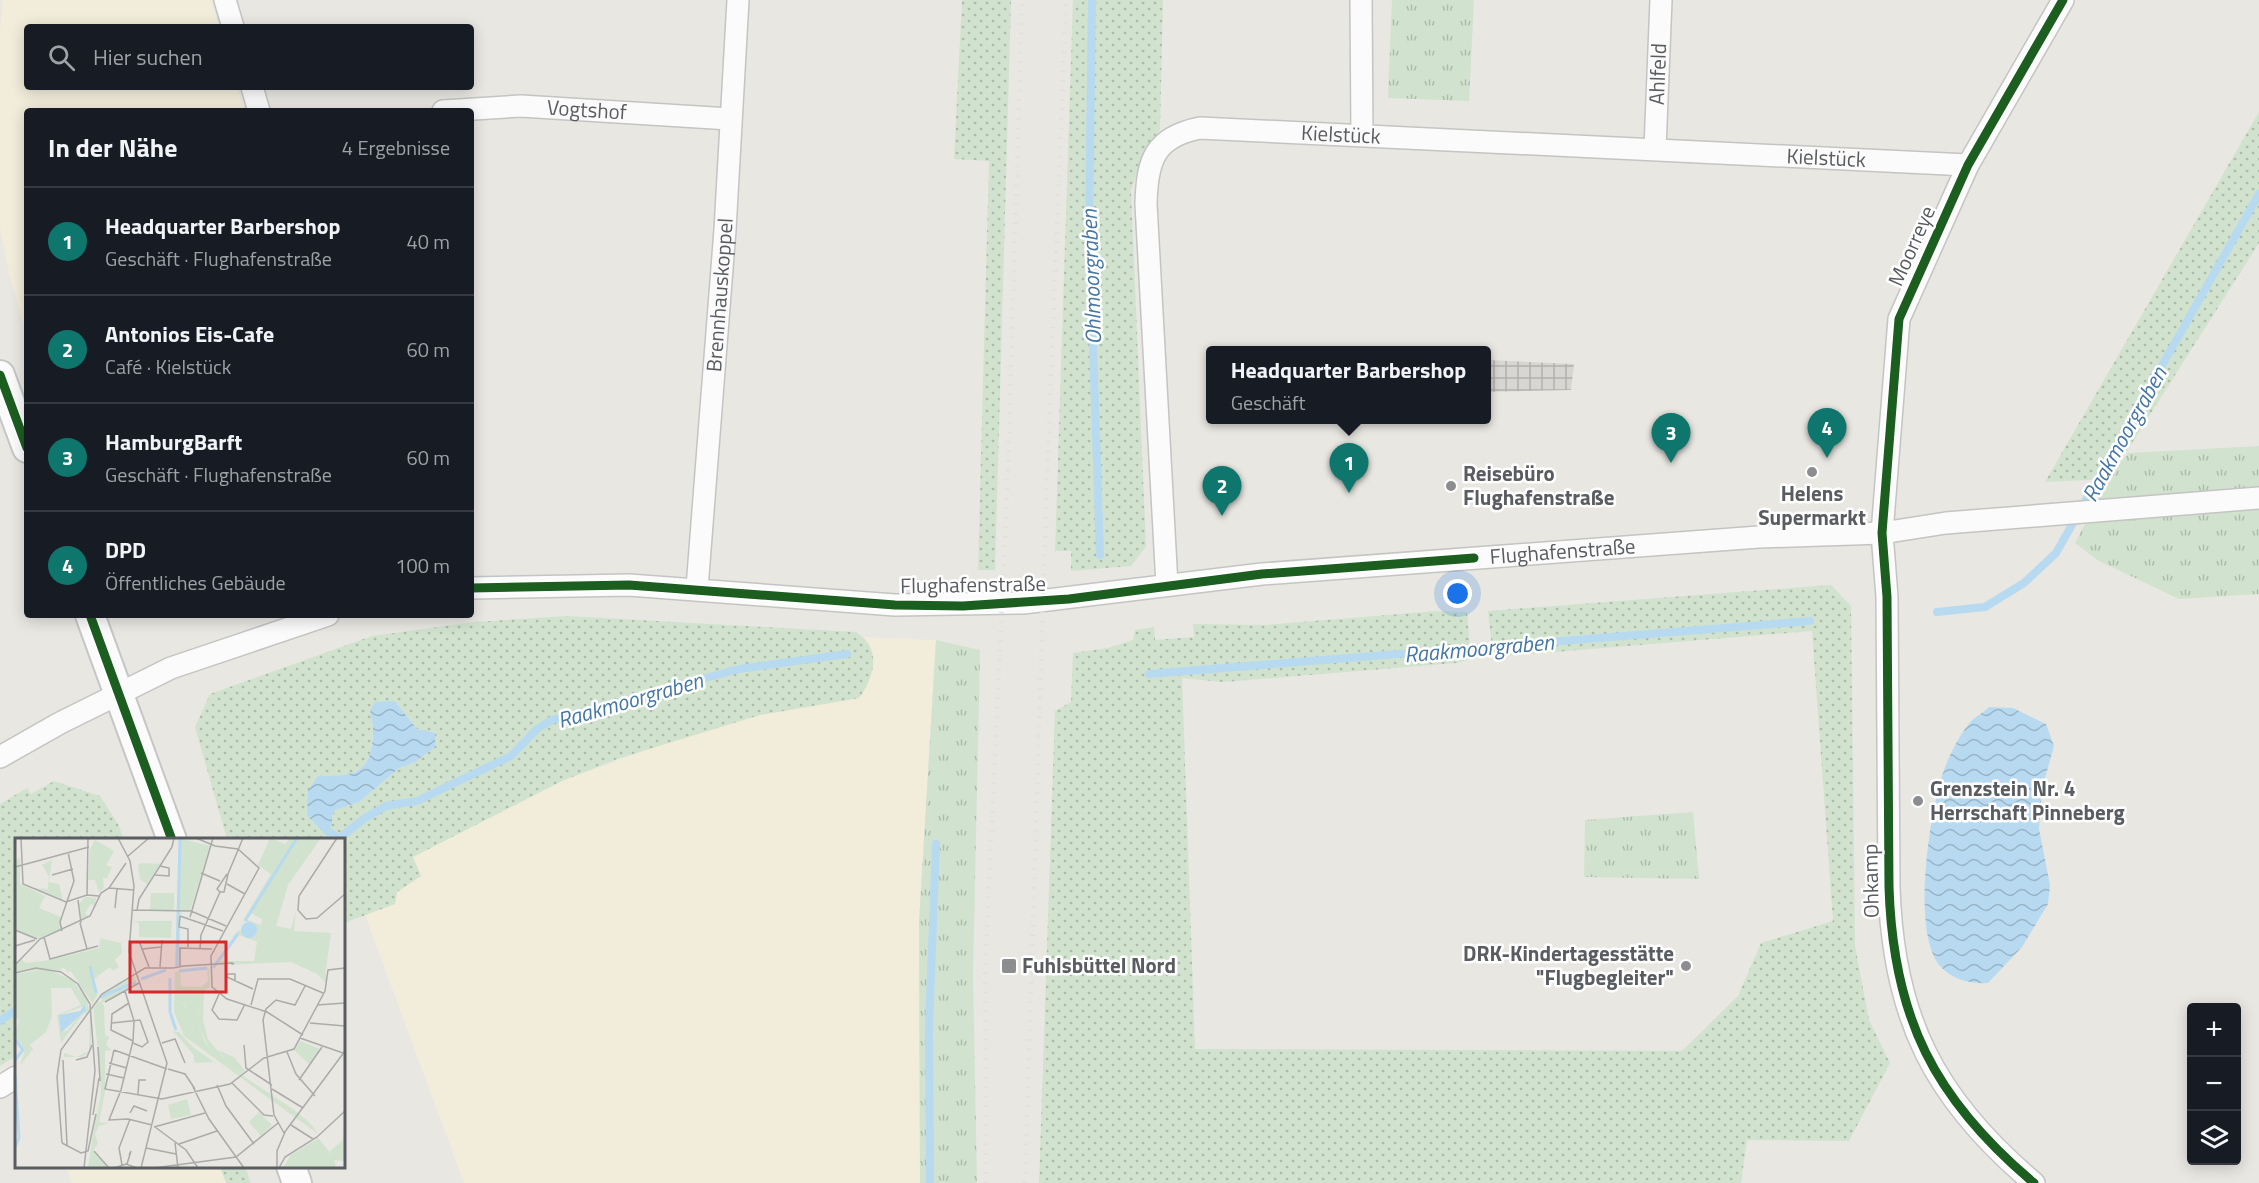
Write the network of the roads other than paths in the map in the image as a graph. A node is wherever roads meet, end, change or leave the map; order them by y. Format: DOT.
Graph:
graph roads {
  1 [pos="225,0"];
  2 [pos="738,0"];
  3 [pos="1360,0"];
  4 [pos="1661,0"];
  5 [pos="2063,0"];
  6 [pos="232,24"];
  7 [pos="253,90"];
  8 [pos="258,108"];
  9 [pos="474,109"];
  10 [pos="730,119"];
  11 [pos="1362,134"];
  12 [pos="1655,149"];
  13 [pos="1968,165"];
  14 [pos="0,375"];
  15 [pos="24,440"];
  16 [pos="2259,498"];
  17 [pos="1882,533"];
  18 [pos="1167,585"];
  19 [pos="474,588"];
  20 [pos="697,588"];
  21 [pos="91,618"];
  22 [pos="319,618"];
  23 [pos="119,693"];
  24 [pos="0,757"];
  25 [pos="171,838"];
  26 [pos="15,1078"];
  27 [pos="0,1087"];
  28 [pos="291,1168"];
  29 [pos="297,1183"];
  30 [pos="2034,1183"];
  1 -- 6 [label="street"];
  2 -- 10 [label="street, Brennhauskoppel"];
  3 -- 11 [label="street"];
  4 -- 12 [label="street, Ahlfeld"];
  5 -- 13 [label="street, Moorreye"];
  7 -- 8 [label="street"];
  9 -- 10 [label="street, Vogtshof"];
  10 -- 20 [label="street, Brennhauskoppel"];
  11 -- 12 [label="street, Kielstück"];
  11 -- 18 [label="street, Kielstück"];
  12 -- 13 [label="street, Kielstück"];
  13 -- 17 [label="street, Moorreye"];
  14 -- 15 [label="main road"];
  16 -- 17 [label="street, Flughafenstraße"];
  17 -- 18 [label="street, Flughafenstraße"];
  17 -- 30 [label="street, Ohkamp"];
  18 -- 20 [label="street, Flughafenstraße"];
  19 -- 20 [label="street, Flughafenstraße"];
  21 -- 23 [label="main road"];
  22 -- 23 [label="street"];
  23 -- 24 [label="street"];
  23 -- 25 [label="main road"];
  26 -- 27 [label="street"];
  28 -- 29 [label="main road"];
}
